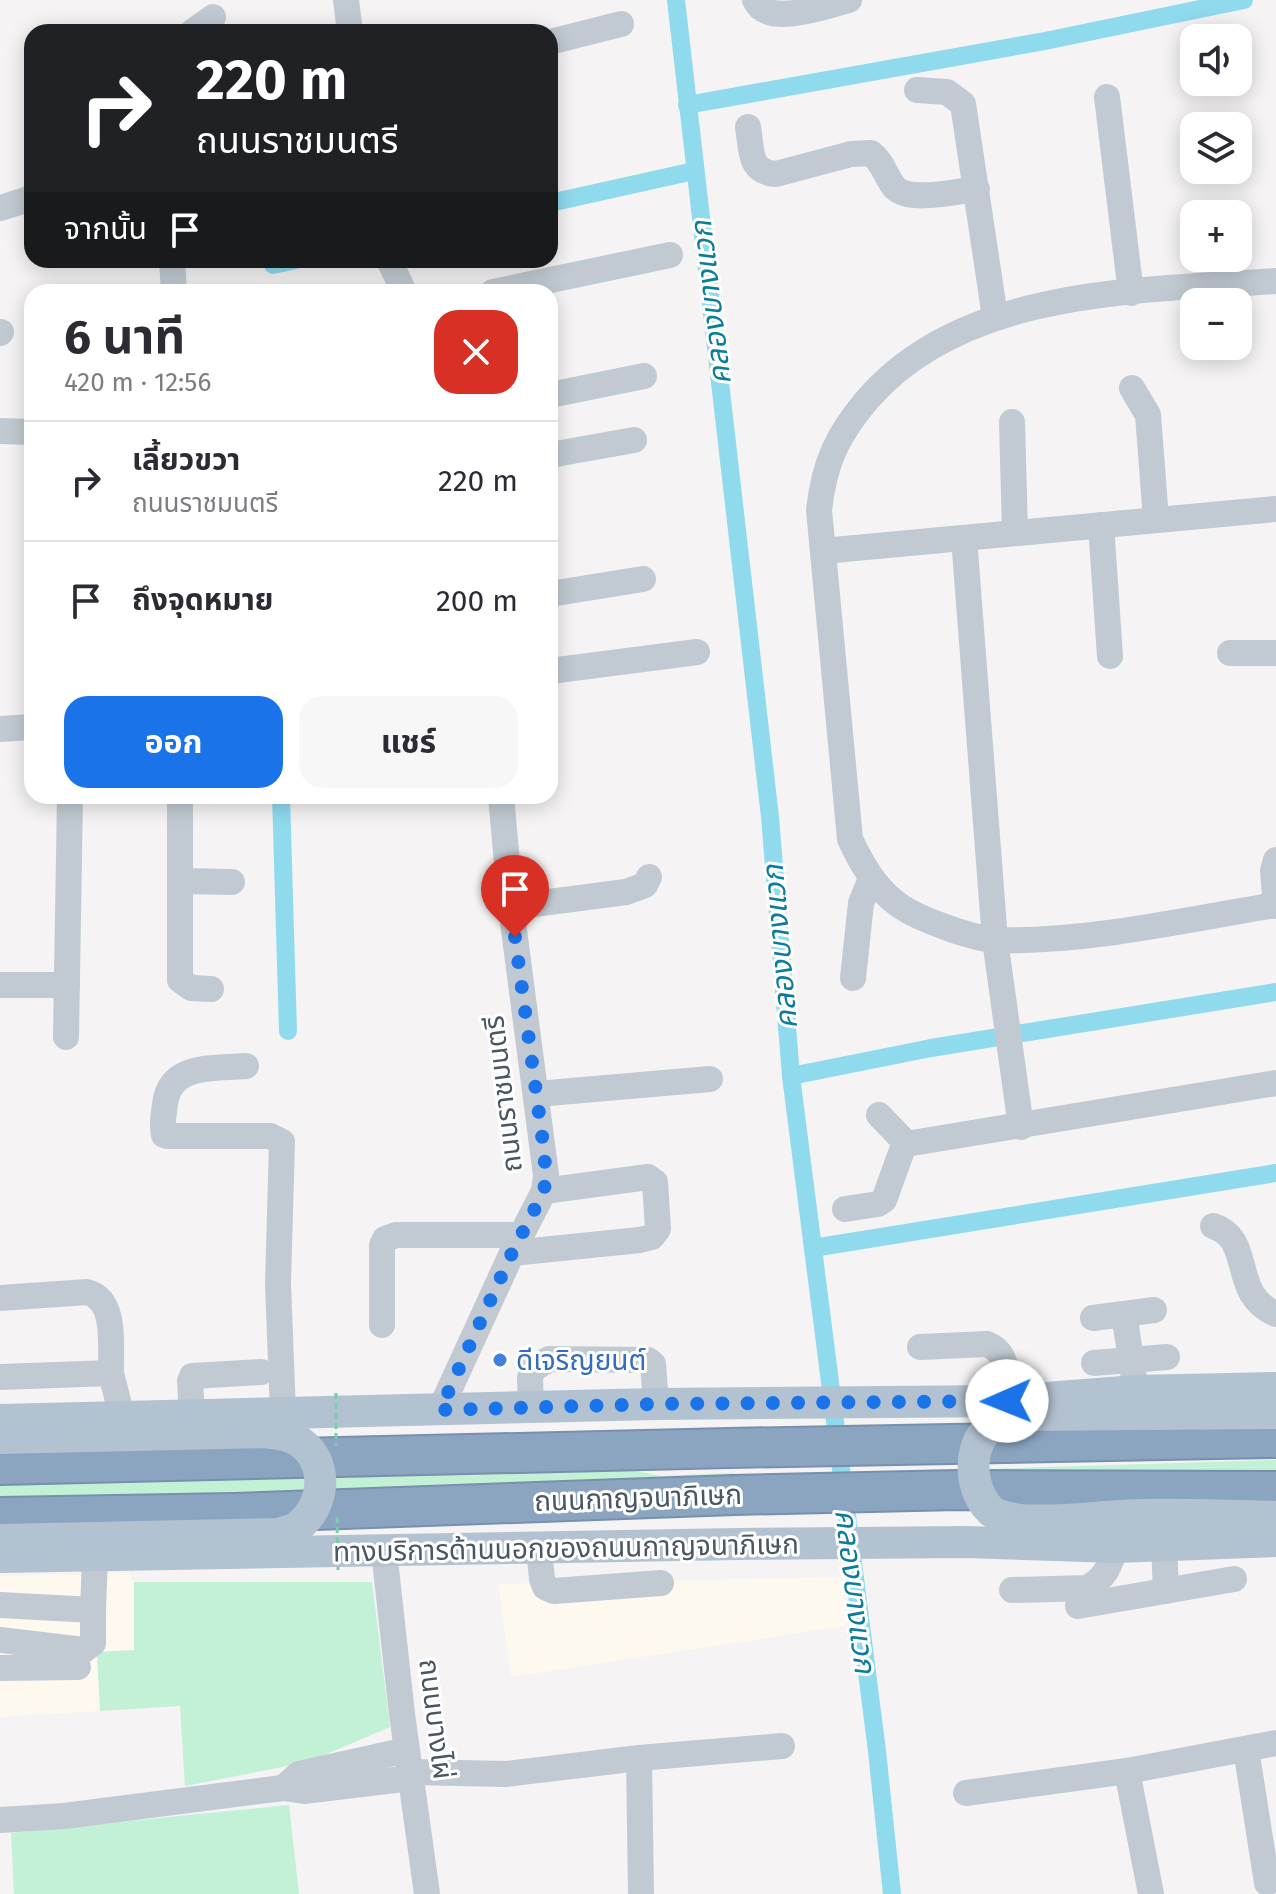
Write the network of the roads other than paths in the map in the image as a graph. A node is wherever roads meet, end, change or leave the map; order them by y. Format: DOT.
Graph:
graph roads {
  1 [pos="346,0"];
  2 [pos="755,0"];
  3 [pos="849,0"];
  4 [pos="349,24"];
  5 [pos="621,24"];
  6 [pos="558,40"];
  7 [pos="917,90"];
  8 [pos="1107,97"];
  9 [pos="748,127"];
  10 [pos="977,189"];
  11 [pos="24,200"];
  12 [pos="0,208"];
  13 [pos="670,255"];
  14 [pos="1276,281"];
  15 [pos="531,284"];
  16 [pos="1131,293"];
  17 [pos="995,317"];
  18 [pos="644,376"];
  19 [pos="1132,388"];
  20 [pos="558,393"];
  21 [pos="1012,422"];
  22 [pos="0,431"];
  23 [pos="24,432"];
  24 [pos="634,440"];
  25 [pos="558,454"];
  26 [pos="1276,509"];
  27 [pos="1156,519"];
  28 [pos="1101,525"];
  29 [pos="1015,532"];
  30 [pos="964,538"];
  31 [pos="823,551"];
  32 [pos="643,579"];
  33 [pos="558,593"];
  34 [pos="697,652"];
  35 [pos="1230,653"];
  36 [pos="1276,653"];
  37 [pos="1110,656"];
  38 [pos="558,670"];
  39 [pos="24,710"];
  40 [pos="0,711"];
  41 [pos="24,728"];
  42 [pos="0,729"];
  43 [pos="70,804"];
  44 [pos="180,804"];
  45 [pos="502,804"];
  46 [pos="1276,860"];
  47 [pos="649,877"];
  48 [pos="871,878"];
  49 [pos="181,881"];
  50 [pos="232,882"];
  51 [pos="1276,906"];
  52 [pos="511,907"];
  53 [pos="995,940"];
  54 [pos="853,978"];
  55 [pos="0,985"];
  56 [pos="67,985"];
  57 [pos="211,989"];
  58 [pos="66,1037"];
  59 [pos="246,1066"];
  60 [pos="710,1079"];
  61 [pos="1276,1083"];
  62 [pos="537,1094"];
  63 [pos="879,1115"];
  64 [pos="1021,1127"];
  65 [pos="905,1142"];
  66 [pos="544,1191"];
  67 [pos="845,1209"];
  68 [pos="1213,1226"];
  69 [pos="516,1244"];
  70 [pos="0,1298"];
  71 [pos="1154,1310"];
  72 [pos="1124,1314"];
  73 [pos="1276,1314"];
  74 [pos="1093,1318"];
  75 [pos="382,1325"];
  76 [pos="920,1347"];
  77 [pos="1167,1357"];
  78 [pos="1094,1363"];
  79 [pos="261,1372"];
  80 [pos="111,1373"];
  81 [pos="1133,1375"];
  82 [pos="0,1377"];
  83 [pos="1276,1388"];
  84 [pos="1007,1401"];
  85 [pos="656,1404"];
  86 [pos="531,1408"];
  87 [pos="440,1410"];
  88 [pos="283,1413"];
  89 [pos="1276,1413"];
  90 [pos="192,1416"];
  91 [pos="122,1417"];
  92 [pos="0,1420"];
  93 [pos="0,1438"];
  94 [pos="1276,1438"];
  95 [pos="0,1465"];
  96 [pos="1276,1491"];
  97 [pos="0,1517"];
  98 [pos="1276,1517"];
  99 [pos="0,1540"];
  100 [pos="1276,1541"];
  101 [pos="1164,1545"];
  102 [pos="1116,1547"];
  103 [pos="539,1548"];
  104 [pos="384,1551"];
  105 [pos="95,1556"];
  106 [pos="0,1557"];
  107 [pos="1234,1579"];
  108 [pos="661,1583"];
  109 [pos="1012,1590"];
  110 [pos="1166,1591"];
  111 [pos="0,1605"];
  112 [pos="1078,1606"];
  113 [pos="93,1610"];
  114 [pos="0,1640"];
  115 [pos="78,1667"];
  116 [pos="0,1668"];
  117 [pos="1276,1743"];
  118 [pos="782,1746"];
  119 [pos="1246,1749"];
  120 [pos="639,1758"];
  121 [pos="409,1767"];
  122 [pos="1127,1771"];
  123 [pos="966,1793"];
  124 [pos="0,1820"];
  125 [pos="1267,1883"];
  126 [pos="427,1894"];
  127 [pos="641,1894"];
  128 [pos="1151,1894"];
  1 -- 4 [label="street"];
  2 -- 3 [label="street"];
  5 -- 6 [label="street"];
  7 -- 10 [label="street"];
  8 -- 16 [label="street"];
  9 -- 10 [label="street"];
  10 -- 17 [label="street"];
  11 -- 12 [label="street"];
  13 -- 15 [label="street"];
  14 -- 16 [label="street"];
  16 -- 17 [label="street"];
  17 -- 31 [label="street"];
  18 -- 20 [label="street"];
  19 -- 27 [label="street"];
  21 -- 29 [label="street"];
  22 -- 23 [label="street"];
  24 -- 25 [label="street"];
  26 -- 27 [label="street"];
  27 -- 28 [label="street"];
  28 -- 29 [label="street"];
  28 -- 37 [label="street"];
  29 -- 30 [label="street"];
  30 -- 31 [label="street"];
  30 -- 53 [label="street"];
  31 -- 48 [label="street"];
  32 -- 33 [label="street"];
  34 -- 38 [label="street"];
  35 -- 36 [label="street"];
  39 -- 40 [label="street"];
  41 -- 42 [label="street"];
  43 -- 56 [label="street"];
  44 -- 49 [label="street"];
  45 -- 52 [label="street, ถนนราชมนตรี"];
  46 -- 51 [label="street"];
  47 -- 52 [label="street"];
  48 -- 53 [label="street"];
  48 -- 54 [label="street"];
  49 -- 50 [label="street"];
  49 -- 57 [label="street"];
  51 -- 53 [label="street"];
  52 -- 62 [label="street, ถนนราชมนตรี"];
  53 -- 64 [label="street"];
  55 -- 56 [label="street"];
  56 -- 58 [label="street"];
  59 -- 88 [label="street"];
  60 -- 62 [label="street"];
  61 -- 64 [label="street"];
  62 -- 66 [label="street, ถนนราชมนตรี"];
  63 -- 65 [label="street"];
  64 -- 65 [label="street"];
  65 -- 67 [label="street"];
  66 -- 69 [label="street, ถนนราชมนตรี"];
  66 -- 69 [label="street"];
  68 -- 73 [label="street"];
  69 -- 75 [label="street"];
  69 -- 87 [label="street, ถนนราชมนตรี"];
  70 -- 80 [label="street"];
  71 -- 72 [label="street"];
  72 -- 74 [label="street"];
  72 -- 81 [label="street"];
  76 -- 84 [label="street"];
  77 -- 81 [label="street"];
  78 -- 81 [label="street"];
  79 -- 90 [label="street"];
  80 -- 82 [label="street"];
  80 -- 91 [label="street"];
  81 -- 83 [label="main road"];
  81 -- 84 [label="main road"];
  84 -- 85 [label="main road"];
  85 -- 86 [label="main road"];
  85 -- 86 [label="street"];
  86 -- 87 [label="main road"];
  87 -- 88 [label="main road"];
  88 -- 90 [label="main road"];
  89 -- 98 [label="main road, bridge"];
  90 -- 91 [label="main road"];
  91 -- 92 [label="main road"];
  93 -- 99 [label="main road, bridge"];
  94 -- 95 [label="highway, ถนนกาญจนาภิเษก"];
  96 -- 97 [label="highway, ถนนกาญจนาภิเษก"];
  100 -- 101 [label="main road, ทางบริการด้านนอกของถนนกาญจนาภิเษก"];
  101 -- 102 [label="main road, ทางบริการด้านนอกของถนนกาญจนาภิเษก"];
  101 -- 110 [label="street"];
  102 -- 103 [label="main road, ทางบริการด้านนอกของถนนกาญจนาภิเษก"];
  102 -- 109 [label="street"];
  103 -- 104 [label="main road, ทางบริการด้านนอกของถนนกาญจนาภิเษก"];
  103 -- 108 [label="street"];
  104 -- 105 [label="main road, ทางบริการด้านนอกของถนนกาญจนาภิเษก"];
  104 -- 121 [label="street, ถนนบางไผ่"];
  105 -- 106 [label="main road, ทางบริการด้านนอกของถนนกาญจนาภิเษก"];
  105 -- 113 [label="street"];
  107 -- 110 [label="street"];
  110 -- 112 [label="street"];
  111 -- 113 [label="street"];
  113 -- 114 [label="street"];
  115 -- 116 [label="street"];
  117 -- 119 [label="street"];
  118 -- 120 [label="street"];
  119 -- 122 [label="street"];
  119 -- 125 [label="street"];
  120 -- 121 [label="street"];
  120 -- 127 [label="street"];
  121 -- 124 [label="street"];
  121 -- 126 [label="street, ถนนบางไผ่"];
  122 -- 123 [label="street"];
  122 -- 128 [label="street"];
}
